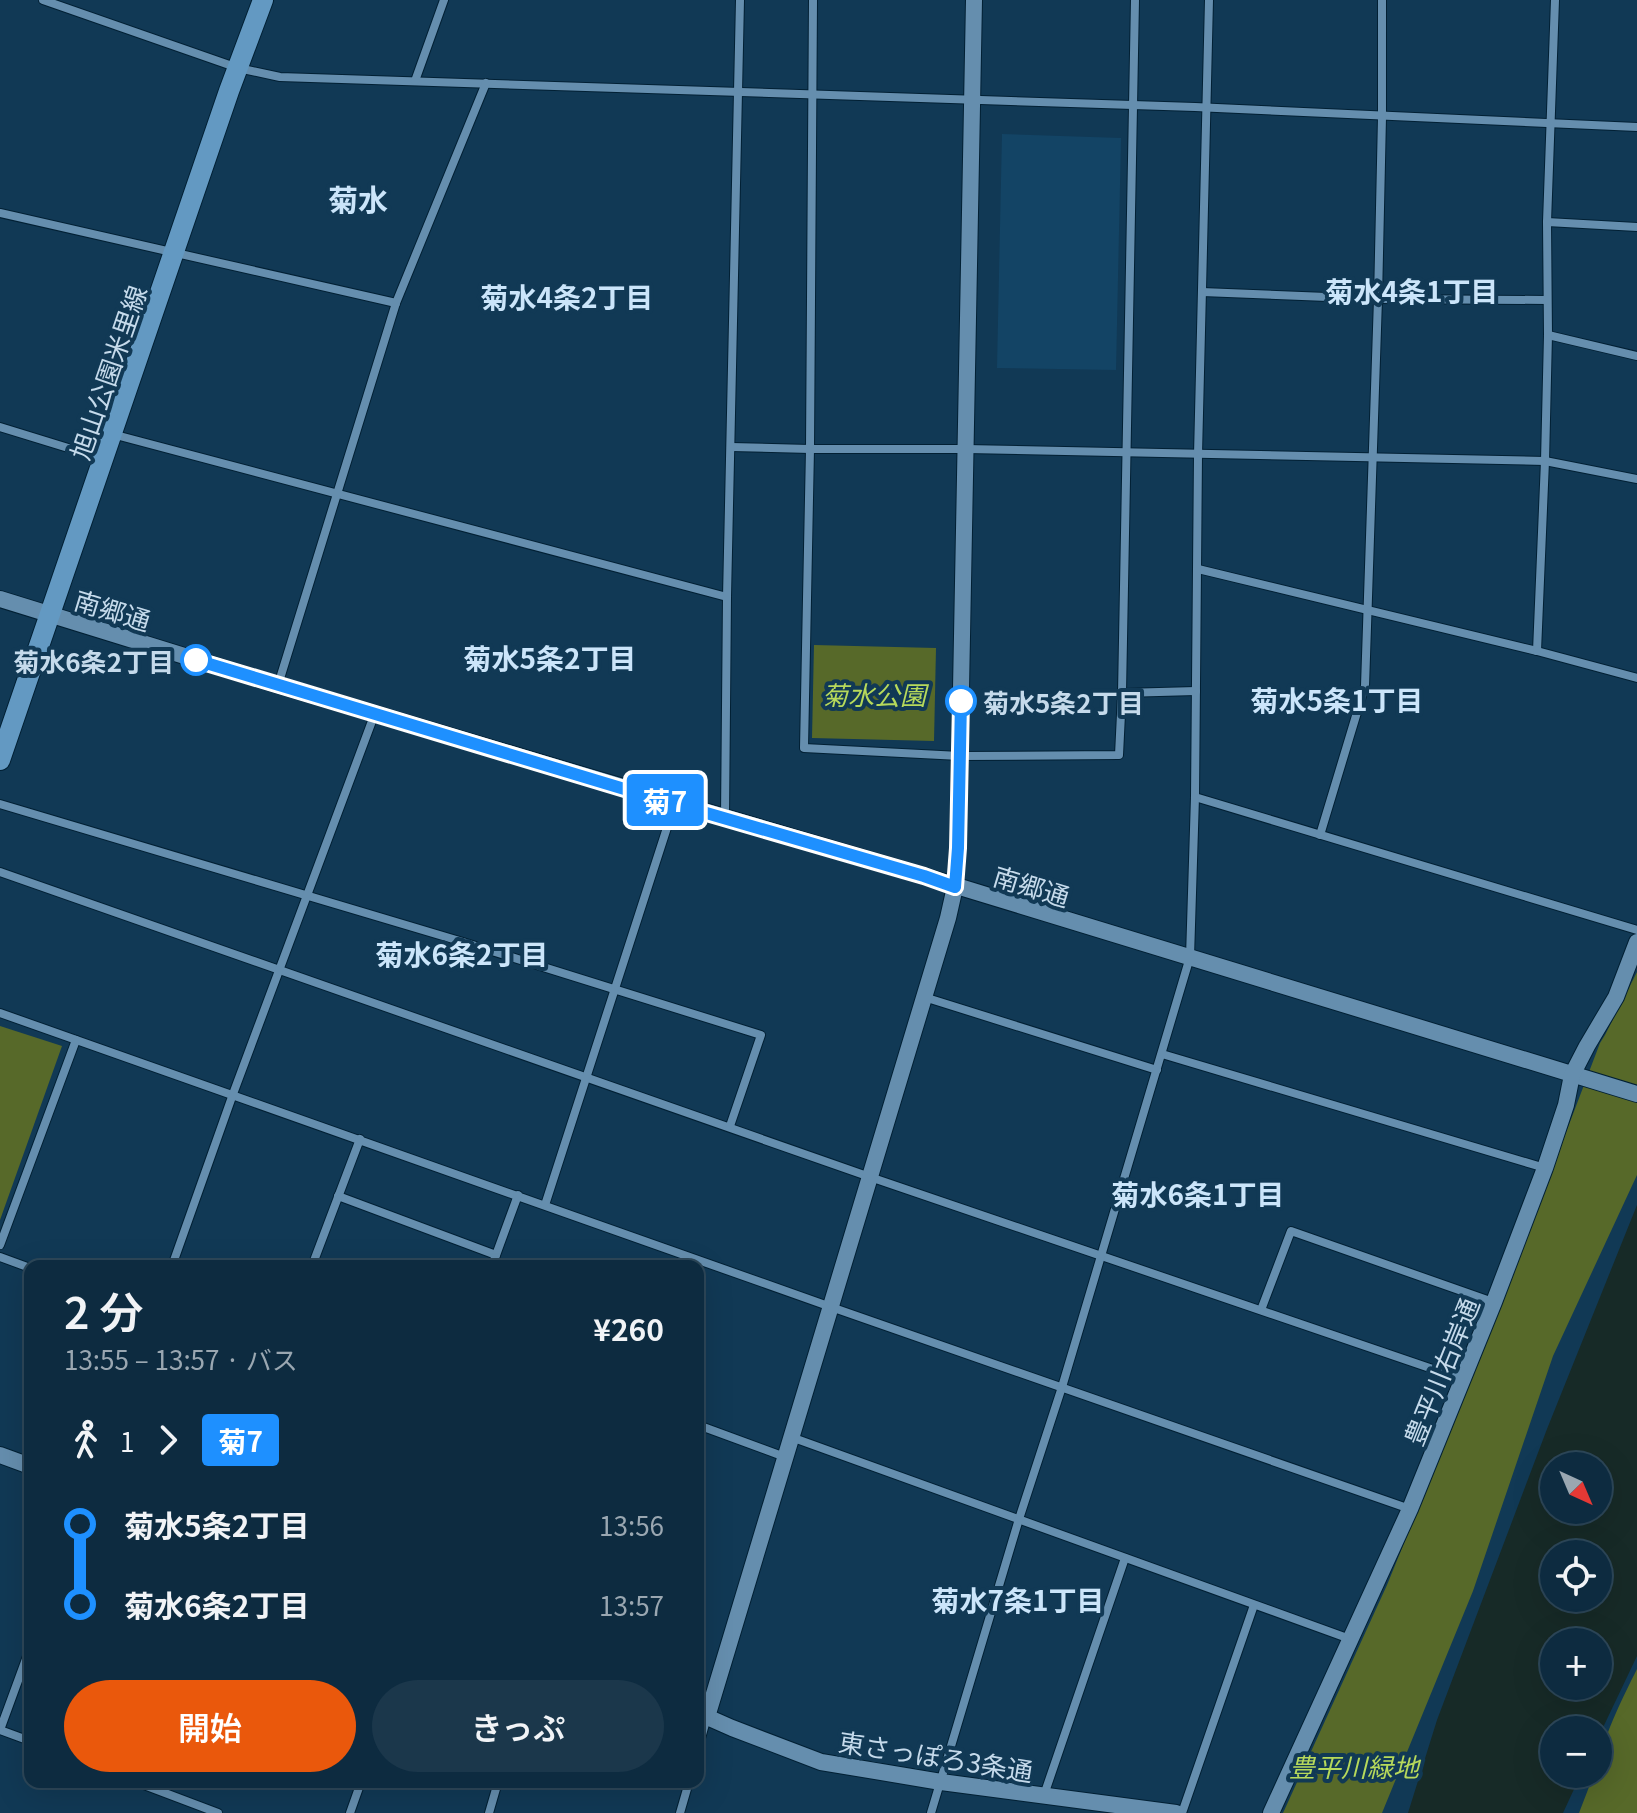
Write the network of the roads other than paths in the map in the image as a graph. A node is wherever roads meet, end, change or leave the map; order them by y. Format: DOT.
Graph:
graph roads {
  1 [pos="43,0"];
  2 [pos="263,0"];
  3 [pos="444,0"];
  4 [pos="740,0"];
  5 [pos="813,0"];
  6 [pos="974,0"];
  7 [pos="1135,0"];
  8 [pos="1209,0"];
  9 [pos="1382,0"];
  10 [pos="1555,0"];
  11 [pos="238,68"];
  12 [pos="415,81"];
  13 [pos="486,83"];
  14 [pos="738,92"];
  15 [pos="811,94"];
  16 [pos="972,99"];
  17 [pos="1133,105"];
  18 [pos="1207,108"];
  19 [pos="1382,117"];
  20 [pos="1550,124"];
  21 [pos="1637,127"];
  22 [pos="0,213"];
  23 [pos="1547,222"];
  24 [pos="1637,227"];
  25 [pos="175,254"];
  26 [pos="1202,292"];
  27 [pos="1378,299"];
  28 [pos="1547,300"];
  29 [pos="396,303"];
  30 [pos="1548,335"];
  31 [pos="1637,356"];
  32 [pos="0,427"];
  33 [pos="112,433"];
  34 [pos="731,447"];
  35 [pos="810,449"];
  36 [pos="966,449"];
  37 [pos="1125,454"];
  38 [pos="1198,455"];
  39 [pos="1373,458"];
  40 [pos="104,459"];
  41 [pos="1545,461"];
  42 [pos="1637,479"];
  43 [pos="336,494"];
  44 [pos="1198,569"];
  45 [pos="727,597"];
  46 [pos="0,599"];
  47 [pos="1368,610"];
  48 [pos="50,615"];
  49 [pos="1537,651"];
  50 [pos="1637,678"];
  51 [pos="278,685"];
  52 [pos="1196,691"];
  53 [pos="1122,693"];
  54 [pos="375,713"];
  55 [pos="960,756"];
  56 [pos="0,760"];
  57 [pos="1195,797"];
  58 [pos="675,803"];
  59 [pos="0,804"];
  60 [pos="725,817"];
  61 [pos="1320,835"];
  62 [pos="0,872"];
  63 [pos="955,887"];
  64 [pos="307,897"];
  65 [pos="1637,930"];
  66 [pos="1637,942"];
  67 [pos="1190,957"];
  68 [pos="281,969"];
  69 [pos="616,988"];
  70 [pos="924,997"];
  71 [pos="0,1013"];
  72 [pos="76,1040"];
  73 [pos="1162,1054"];
  74 [pos="1157,1070"];
  75 [pos="1572,1075"];
  76 [pos="587,1078"];
  77 [pos="233,1094"];
  78 [pos="1637,1094"];
  79 [pos="730,1126"];
  80 [pos="360,1139"];
  81 [pos="1545,1168"];
  82 [pos="870,1177"];
  83 [pos="518,1195"];
  84 [pos="338,1196"];
  85 [pos="545,1205"];
  86 [pos="0,1245"];
  87 [pos="496,1255"];
  88 [pos="1101,1256"];
  89 [pos="0,1257"];
  90 [pos="174,1260"];
  91 [pos="314,1260"];
  92 [pos="494,1260"];
  93 [pos="699,1260"];
  94 [pos="704,1262"];
  95 [pos="24,1266"];
  96 [pos="1494,1302"];
  97 [pos="831,1307"];
  98 [pos="1261,1310"];
  99 [pos="1463,1380"];
  100 [pos="1062,1387"];
  101 [pos="704,1427"];
  102 [pos="791,1437"];
  103 [pos="0,1455"];
  104 [pos="785,1457"];
  105 [pos="24,1464"];
  106 [pos="1410,1509"];
  107 [pos="1019,1519"];
  108 [pos="1125,1558"];
  109 [pos="1254,1605"];
  110 [pos="1351,1640"];
  111 [pos="24,1664"];
  112 [pos="704,1709"];
  113 [pos="704,1716"];
  114 [pos="0,1730"];
  115 [pos="24,1739"];
  116 [pos="941,1782"];
  117 [pos="152,1788"];
  118 [pos="359,1788"];
  119 [pos="496,1788"];
  120 [pos="687,1788"];
  121 [pos="1044,1796"];
  122 [pos="218,1813"];
  123 [pos="350,1813"];
  124 [pos="489,1813"];
  125 [pos="680,1813"];
  126 [pos="931,1813"];
  127 [pos="1176,1813"];
  128 [pos="1182,1813"];
  129 [pos="1271,1813"];
  1 -- 11 [label="street"];
  2 -- 11 [label="main road, 旭山公園米里線"];
  3 -- 12 [label="street"];
  4 -- 14 [label="street"];
  5 -- 15 [label="street"];
  6 -- 16 [label="street"];
  7 -- 17 [label="street"];
  8 -- 18 [label="street"];
  9 -- 19 [label="street"];
  10 -- 20 [label="street"];
  11 -- 12 [label="street"];
  11 -- 25 [label="main road, 旭山公園米里線"];
  12 -- 13 [label="street"];
  13 -- 14 [label="street"];
  13 -- 29 [label="street"];
  14 -- 15 [label="street"];
  14 -- 34 [label="street"];
  15 -- 16 [label="street"];
  15 -- 35 [label="street"];
  16 -- 17 [label="street"];
  16 -- 36 [label="street"];
  17 -- 18 [label="street"];
  17 -- 37 [label="street"];
  18 -- 19 [label="street"];
  18 -- 26 [label="street"];
  19 -- 20 [label="street"];
  19 -- 27 [label="street"];
  20 -- 21 [label="street"];
  20 -- 23 [label="street"];
  22 -- 25 [label="street"];
  23 -- 24 [label="street"];
  23 -- 28 [label="street"];
  25 -- 29 [label="street"];
  25 -- 33 [label="main road, 旭山公園米里線"];
  26 -- 27 [label="street"];
  26 -- 38 [label="street"];
  27 -- 28 [label="street"];
  27 -- 39 [label="street"];
  28 -- 30 [label="street"];
  29 -- 43 [label="street"];
  30 -- 31 [label="street"];
  30 -- 41 [label="street"];
  32 -- 40 [label="street"];
  33 -- 40 [label="main road, 旭山公園米里線"];
  33 -- 43 [label="street"];
  34 -- 35 [label="street"];
  34 -- 45 [label="street"];
  35 -- 36 [label="street"];
  35 -- 55 [label="street"];
  36 -- 37 [label="street"];
  36 -- 55 [label="street"];
  37 -- 38 [label="street"];
  37 -- 53 [label="street"];
  38 -- 39 [label="street"];
  38 -- 44 [label="street"];
  39 -- 41 [label="street"];
  39 -- 47 [label="street"];
  40 -- 48 [label="main road, 旭山公園米里線"];
  41 -- 42 [label="street"];
  41 -- 49 [label="street"];
  43 -- 45 [label="street"];
  43 -- 51 [label="street"];
  44 -- 47 [label="street"];
  44 -- 52 [label="street"];
  45 -- 60 [label="street"];
  46 -- 48 [label="street, 南郷通"];
  47 -- 49 [label="street"];
  47 -- 61 [label="street"];
  48 -- 51 [label="street, 南郷通"];
  48 -- 56 [label="main road, 旭山公園米里線"];
  49 -- 50 [label="street"];
  51 -- 54 [label="street, 南郷通"];
  52 -- 53 [label="street"];
  52 -- 57 [label="street"];
  53 -- 55 [label="street"];
  54 -- 58 [label="street, 南郷通"];
  54 -- 64 [label="street"];
  55 -- 63 [label="street"];
  57 -- 61 [label="street"];
  57 -- 67 [label="street"];
  58 -- 60 [label="street, 南郷通"];
  58 -- 69 [label="street"];
  59 -- 64 [label="street"];
  60 -- 63 [label="street, 南郷通"];
  61 -- 65 [label="street"];
  62 -- 68 [label="street"];
  63 -- 67 [label="street, 南郷通"];
  63 -- 70 [label="street"];
  64 -- 68 [label="street"];
  64 -- 69 [label="street"];
  66 -- 75 [label="street, 豊平川右岸通"];
  67 -- 73 [label="street"];
  67 -- 75 [label="street, 南郷通"];
  68 -- 76 [label="street"];
  68 -- 77 [label="street"];
  69 -- 76 [label="street"];
  69 -- 79 [label="street"];
  70 -- 74 [label="street"];
  70 -- 82 [label="street"];
  71 -- 72 [label="street"];
  72 -- 77 [label="street"];
  72 -- 86 [label="street"];
  73 -- 74 [label="street"];
  73 -- 81 [label="street"];
  74 -- 88 [label="street"];
  75 -- 78 [label="street, 南郷通"];
  75 -- 81 [label="street, 豊平川右岸通"];
  76 -- 79 [label="street"];
  76 -- 85 [label="street"];
  77 -- 80 [label="street"];
  77 -- 90 [label="street"];
  79 -- 82 [label="street"];
  80 -- 83 [label="street"];
  80 -- 84 [label="street"];
  81 -- 96 [label="street, 豊平川右岸通"];
  82 -- 88 [label="street"];
  82 -- 97 [label="street"];
  83 -- 85 [label="street"];
  83 -- 87 [label="street"];
  84 -- 87 [label="street"];
  84 -- 91 [label="street"];
  85 -- 93 [label="street"];
  87 -- 92 [label="street"];
  88 -- 98 [label="street"];
  88 -- 100 [label="street"];
  89 -- 95 [label="street"];
  94 -- 97 [label="street"];
  96 -- 98 [label="street"];
  96 -- 99 [label="street, 豊平川右岸通"];
  97 -- 100 [label="street"];
  97 -- 102 [label="street"];
  98 -- 99 [label="street"];
  99 -- 106 [label="street, 豊平川右岸通"];
  100 -- 106 [label="street"];
  100 -- 107 [label="street"];
  101 -- 104 [label="street"];
  102 -- 104 [label="street"];
  102 -- 107 [label="street"];
  103 -- 105 [label="street"];
  104 -- 112 [label="street"];
  106 -- 110 [label="street, 豊平川右岸通"];
  107 -- 108 [label="street"];
  107 -- 116 [label="street"];
  108 -- 109 [label="street"];
  108 -- 121 [label="street"];
  109 -- 110 [label="street"];
  109 -- 128 [label="street"];
  110 -- 129 [label="street, 豊平川右岸通"];
  111 -- 114 [label="street"];
  113 -- 116 [label="street, 東さっぽろ3条通"];
  114 -- 115 [label="street"];
  116 -- 121 [label="street, 東さっぽろ3条通"];
  116 -- 126 [label="street"];
  117 -- 122 [label="street"];
  118 -- 123 [label="street"];
  119 -- 124 [label="street"];
  120 -- 125 [label="street"];
  121 -- 127 [label="street, 東さっぽろ3条通"];
}
